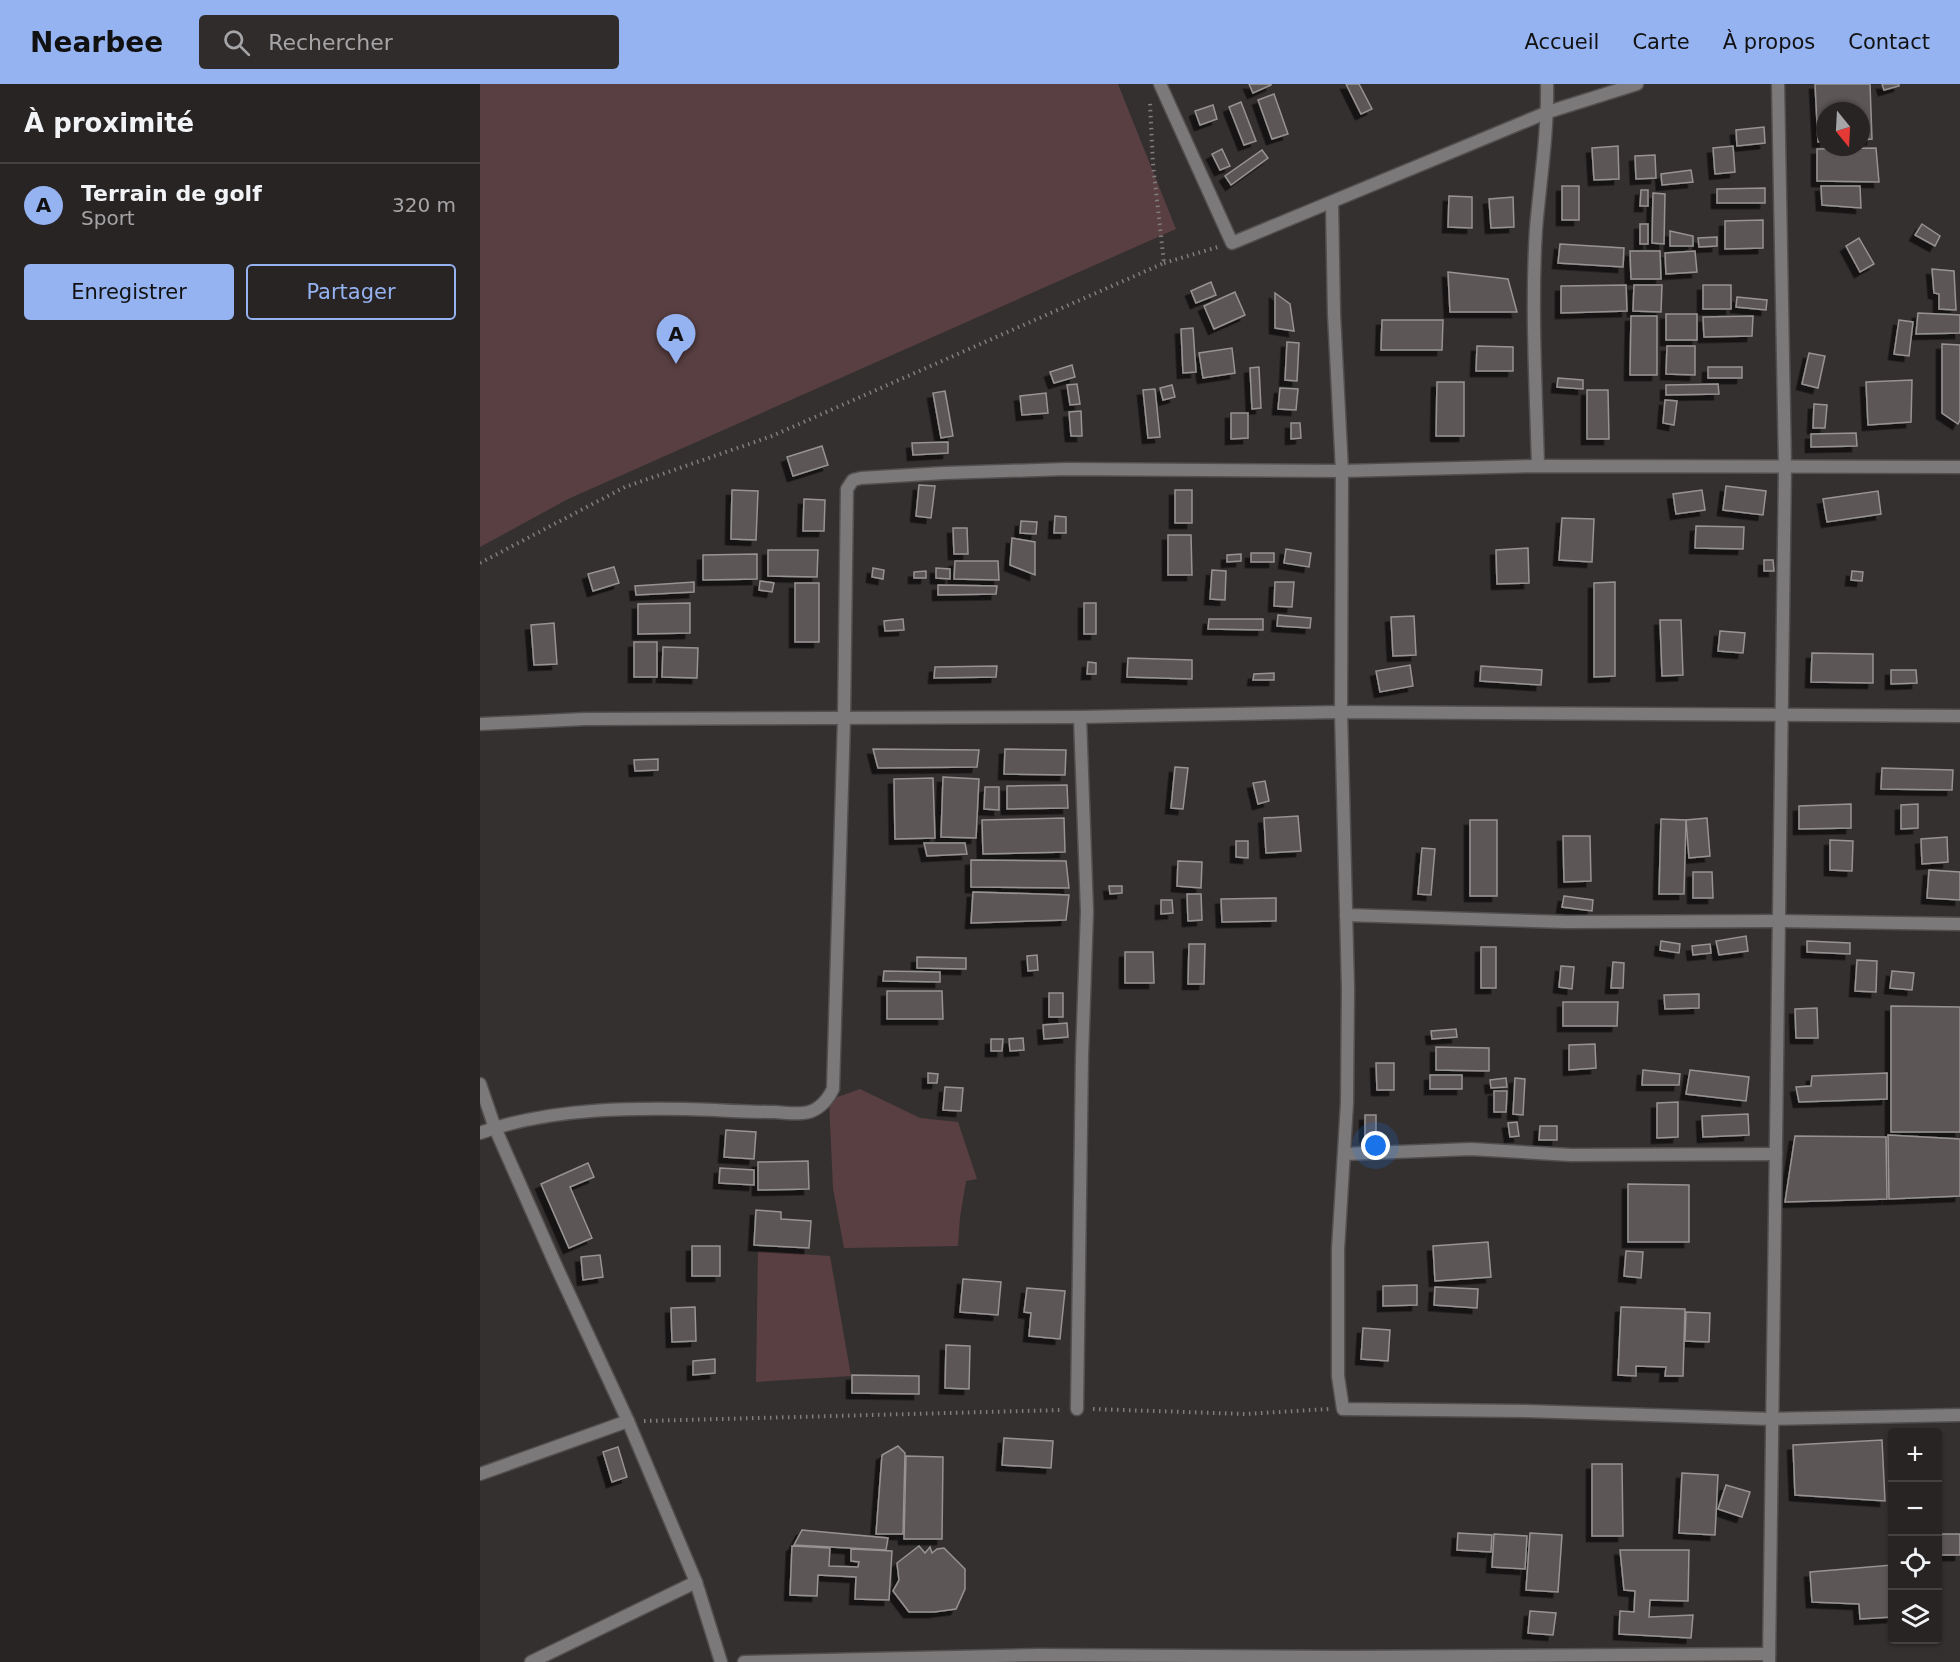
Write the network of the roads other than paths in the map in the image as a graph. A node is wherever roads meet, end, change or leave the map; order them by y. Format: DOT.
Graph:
graph roads {
  1 [pos="1160,84"];
  2 [pos="1547,84"];
  3 [pos="1637,84"];
  4 [pos="1778,84"];
  5 [pos="1548,112"];
  6 [pos="1332,202"];
  7 [pos="1538,466"];
  8 [pos="1785,467"];
  9 [pos="1960,467"];
  10 [pos="1342,471"];
  11 [pos="1341,712"];
  12 [pos="1782,714"];
  13 [pos="1960,716"];
  14 [pos="1080,717"];
  15 [pos="844,719"];
  16 [pos="480,724"];
  17 [pos="1346,915"];
  18 [pos="1779,921"];
  19 [pos="1960,924"];
  20 [pos="480,1084"];
  21 [pos="495,1128"];
  22 [pos="480,1133"];
  23 [pos="1345,1154"];
  24 [pos="1776,1154"];
  25 [pos="1077,1409"];
  26 [pos="1960,1415"];
  27 [pos="1772,1419"];
  28 [pos="628,1421"];
  29 [pos="480,1474"];
  30 [pos="696,1582"];
  31 [pos="1769,1658"];
  32 [pos="1346,1660"];
  33 [pos="531,1662"];
  34 [pos="721,1662"];
  35 [pos="744,1662"];
  1 -- 6 [label="street"];
  2 -- 5 [label="street"];
  3 -- 5 [label="street"];
  4 -- 8 [label="street"];
  5 -- 6 [label="street"];
  5 -- 7 [label="street"];
  6 -- 10 [label="street"];
  7 -- 8 [label="street"];
  7 -- 10 [label="street"];
  8 -- 9 [label="street"];
  8 -- 12 [label="street"];
  10 -- 11 [label="street"];
  10 -- 15 [label="street"];
  11 -- 12 [label="street"];
  11 -- 14 [label="street"];
  11 -- 17 [label="street"];
  12 -- 13 [label="street"];
  12 -- 18 [label="street"];
  14 -- 15 [label="street"];
  14 -- 25 [label="street"];
  15 -- 16 [label="street"];
  15 -- 21 [label="street"];
  17 -- 18 [label="street"];
  17 -- 23 [label="street"];
  18 -- 19 [label="street"];
  18 -- 24 [label="street"];
  20 -- 21 [label="street"];
  21 -- 22 [label="street"];
  21 -- 28 [label="street"];
  23 -- 24 [label="street"];
  23 -- 27 [label="street"];
  24 -- 27 [label="street"];
  26 -- 27 [label="street"];
  27 -- 31 [label="street"];
  28 -- 29 [label="street"];
  28 -- 30 [label="street"];
  30 -- 33 [label="street"];
  30 -- 34 [label="street"];
  31 -- 32 [label="street"];
  32 -- 35 [label="street"];
}
